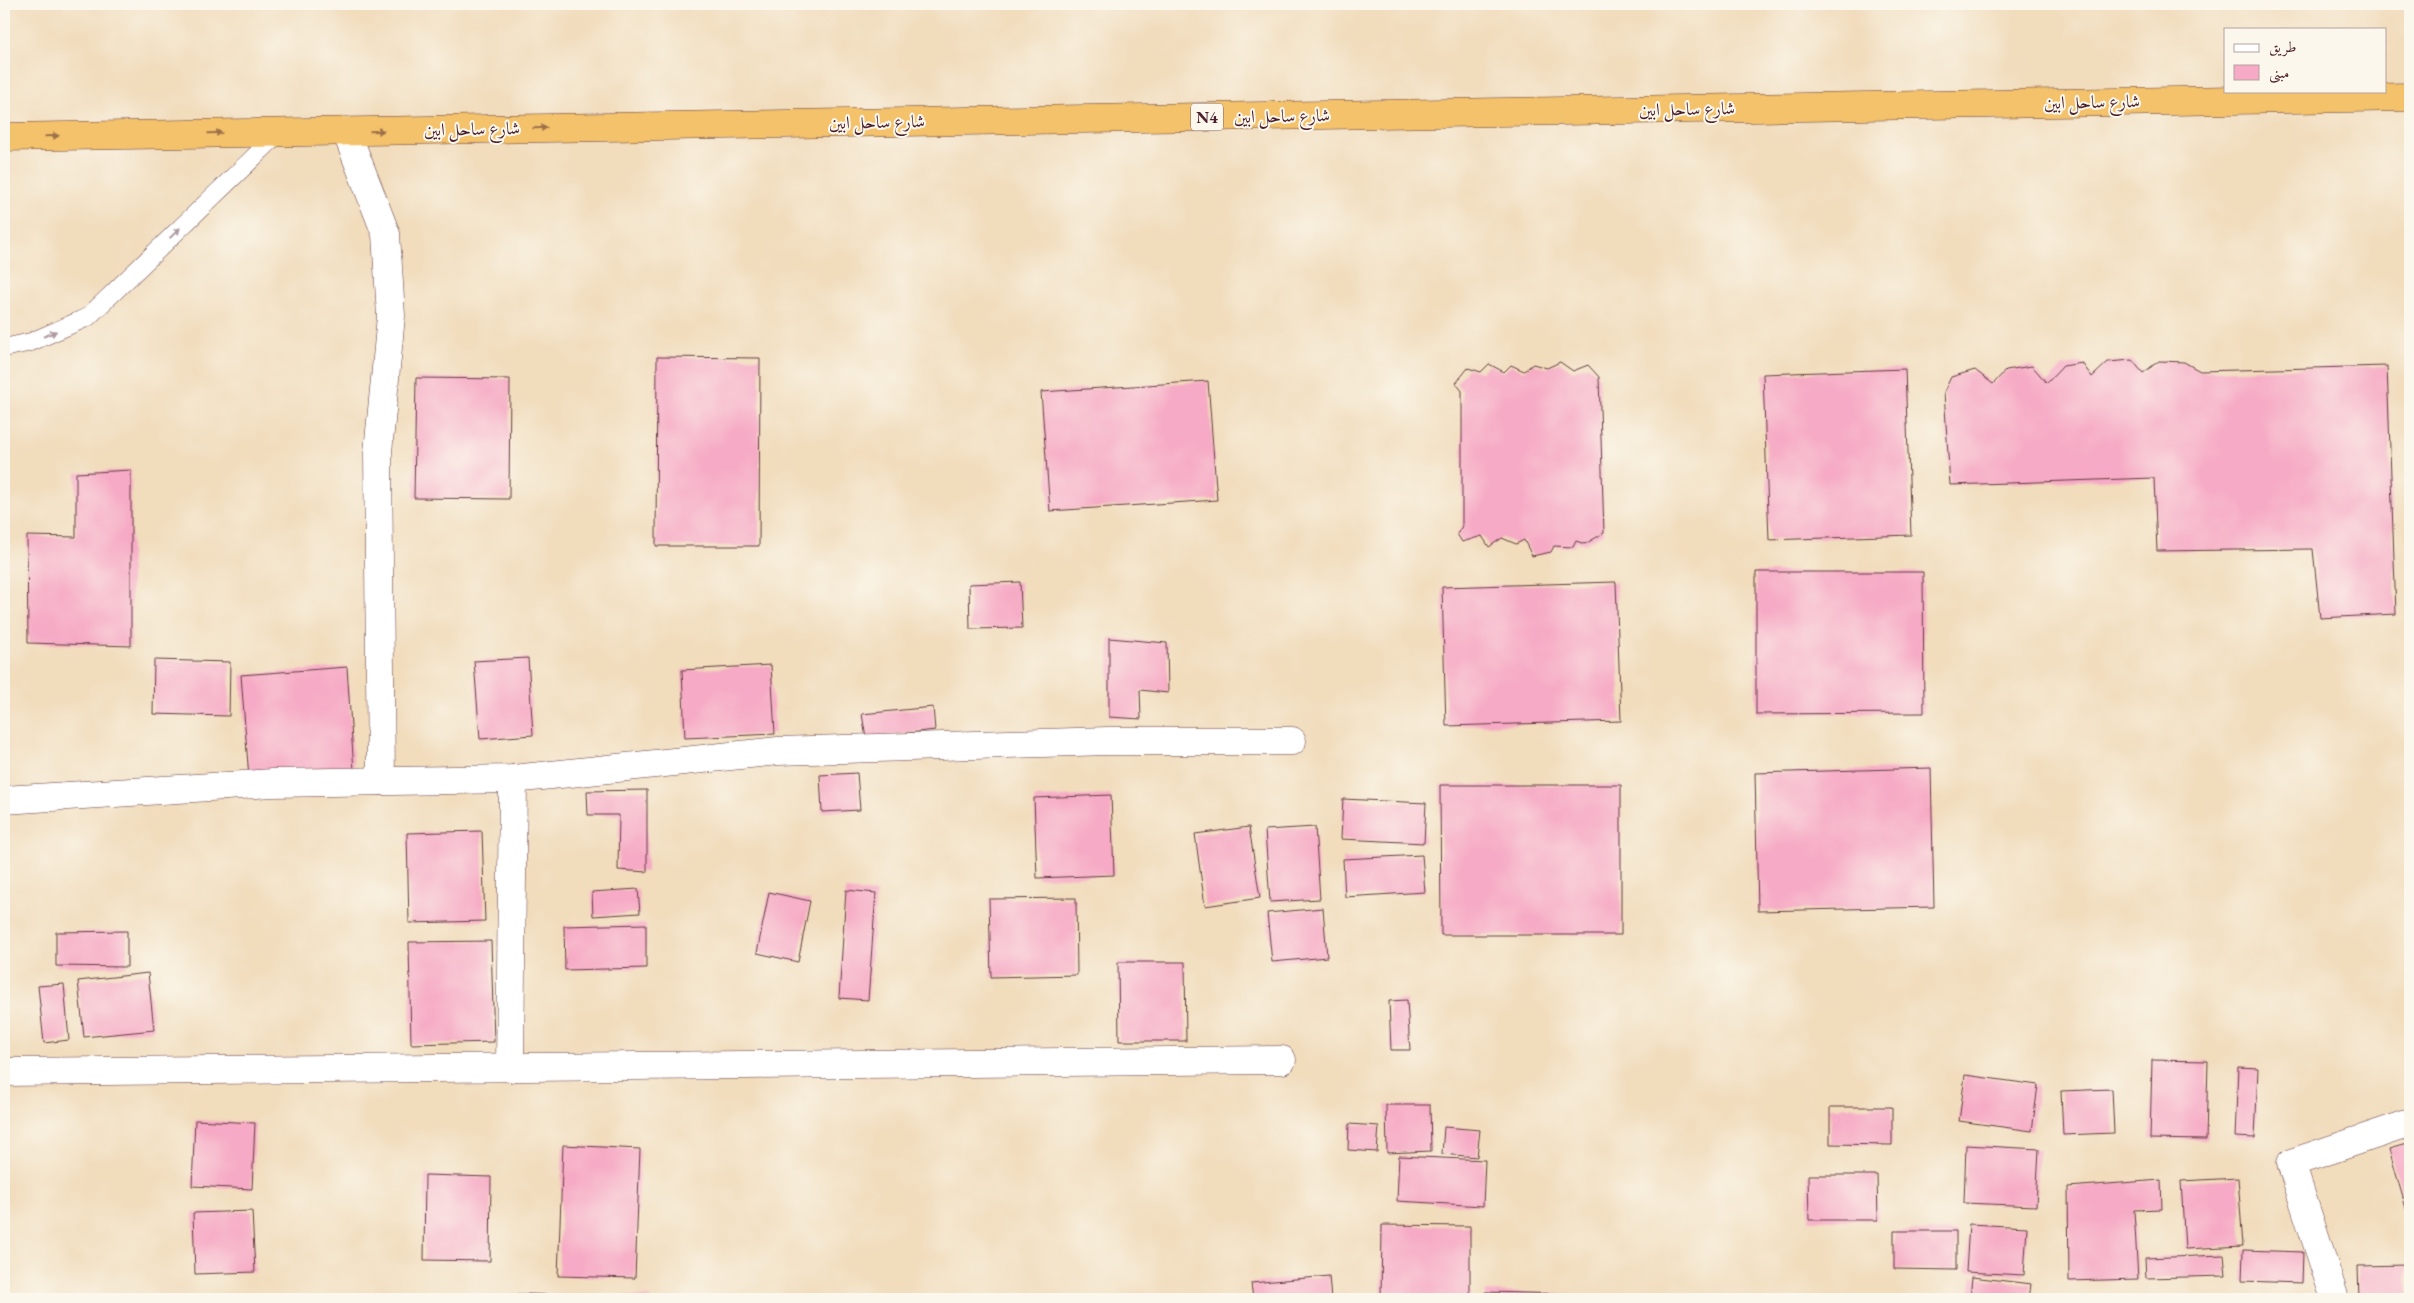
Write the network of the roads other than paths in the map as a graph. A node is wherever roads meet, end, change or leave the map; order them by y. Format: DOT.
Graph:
graph roads {
  1 [pos="2410,97"];
  2 [pos="346,131"];
  3 [pos="280,132"];
  4 [pos="4,137"];
  5 [pos="4,348"];
  6 [pos="1292,741"];
  7 [pos="513,778"];
  8 [pos="381,781"];
  9 [pos="4,800"];
  10 [pos="1282,1060"];
  11 [pos="510,1068"];
  12 [pos="4,1072"];
  13 [pos="2410,1123"];
  14 [pos="2335,1299"];
  2 -- 1 [label="highway, شارع ساحل ابين / N4, one-way"];
  2 -- 3 [label="highway, شارع ساحل ابين / N4"];
  2 -- 8 [label="street"];
  4 -- 3 [label="highway, شارع ساحل ابين / N4, one-way"];
  5 -- 3 [label="lane, one-way"];
  6 -- 7 [label="street"];
  7 -- 8 [label="street"];
  7 -- 11 [label="street"];
  8 -- 9 [label="street"];
  10 -- 11 [label="street"];
  11 -- 12 [label="street"];
  13 -- 14 [label="street"];
}
